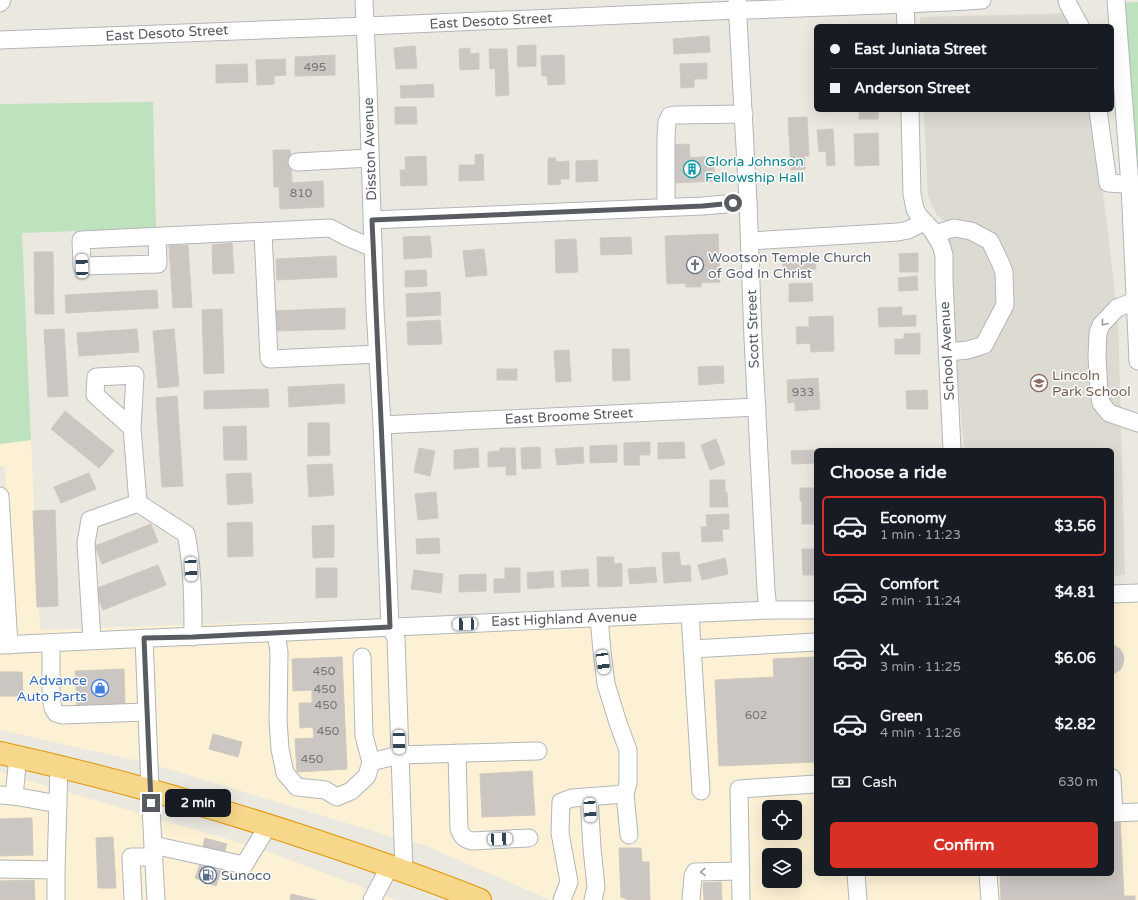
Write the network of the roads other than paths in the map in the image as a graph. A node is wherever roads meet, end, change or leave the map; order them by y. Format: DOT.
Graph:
graph roads {
  1 [pos="2,0"];
  2 [pos="364,0"];
  3 [pos="974,0"];
  4 [pos="982,0"];
  5 [pos="1067,0"];
  6 [pos="1116,0"];
  7 [pos="0,3"];
  8 [pos="905,4"];
  9 [pos="738,5"];
  10 [pos="906,24"];
  11 [pos="1079,24"];
  12 [pos="366,26"];
  13 [pos="0,40"];
  14 [pos="910,112"];
  15 [pos="1098,112"];
  16 [pos="744,114"];
  17 [pos="370,158"];
  18 [pos="297,162"];
  19 [pos="1134,185"];
  20 [pos="748,202"];
  21 [pos="666,207"];
  22 [pos="372,220"];
  23 [pos="929,228"];
  24 [pos="263,232"];
  25 [pos="157,237"];
  26 [pos="750,241"];
  27 [pos="373,248"];
  28 [pos="1135,302"];
  29 [pos="948,352"];
  30 [pos="378,354"];
  31 [pos="1138,362"];
  32 [pos="757,407"];
  33 [pos="1138,423"];
  34 [pos="382,425"];
  35 [pos="132,428"];
  36 [pos="952,448"];
  37 [pos="0,496"];
  38 [pos="138,503"];
  39 [pos="1138,593"];
  40 [pos="1114,594"];
  41 [pos="768,610"];
  42 [pos="814,610"];
  43 [pos="690,614"];
  44 [pos="599,618"];
  45 [pos="390,627"];
  46 [pos="276,633"];
  47 [pos="193,637"];
  48 [pos="144,638"];
  49 [pos="92,640"];
  50 [pos="814,642"];
  51 [pos="50,643"];
  52 [pos="4,645"];
  53 [pos="692,649"];
  54 [pos="362,657"];
  55 [pos="147,712"];
  56 [pos="538,751"];
  57 [pos="457,753"];
  58 [pos="9,755"];
  59 [pos="399,755"];
  60 [pos="371,762"];
  61 [pos="59,766"];
  62 [pos="814,784"];
  63 [pos="150,790"];
  64 [pos="701,791"];
  65 [pos="625,794"];
  66 [pos="7,795"];
  67 [pos="589,797"];
  68 [pos="58,804"];
  69 [pos="1138,812"];
  70 [pos="1114,813"];
  71 [pos="268,826"];
  72 [pos="629,835"];
  73 [pos="529,838"];
  74 [pos="153,851"];
  75 [pos="0,869"];
  76 [pos="397,869"];
  77 [pos="56,870"];
  78 [pos="741,870"];
  79 [pos="856,876"];
  80 [pos="988,876"];
  81 [pos="569,882"];
  82 [pos="594,893"];
  83 [pos="56,900"];
  84 [pos="133,900"];
  85 [pos="156,900"];
  86 [pos="372,900"];
  87 [pos="480,900"];
  88 [pos="562,900"];
  89 [pos="691,900"];
  90 [pos="741,900"];
  91 [pos="858,900"];
  92 [pos="990,900"];
  1 -- 7 [label="street"];
  2 -- 12 [label="street, Disston Avenue"];
  3 -- 4 [label="street, East Desoto Street"];
  3 -- 8 [label="street, East Desoto Street"];
  5 -- 11 [label="street"];
  6 -- 19 [label="street"];
  8 -- 9 [label="street, East Desoto Street"];
  8 -- 10 [label="street"];
  9 -- 12 [label="street, East Desoto Street"];
  9 -- 16 [label="street, Scott Street"];
  12 -- 13 [label="street, East Desoto Street"];
  12 -- 17 [label="street, Disston Avenue"];
  14 -- 23 [label="street"];
  15 -- 19 [label="street"];
  16 -- 20 [label="street, Scott Street"];
  16 -- 21 [label="street"];
  17 -- 18 [label="street"];
  17 -- 22 [label="street, Disston Avenue"];
  19 -- 28 [label="street"];
  20 -- 21 [label="street"];
  20 -- 26 [label="street, Scott Street"];
  21 -- 22 [label="street"];
  22 -- 27 [label="street, Disston Avenue"];
  23 -- 26 [label="street"];
  23 -- 29 [label="street, School Avenue"];
  23 -- 29 [label="street"];
  24 -- 25 [label="street"];
  24 -- 27 [label="street"];
  24 -- 30 [label="street"];
  26 -- 32 [label="street, Scott Street"];
  27 -- 30 [label="street, Disston Avenue"];
  28 -- 31 [label="street"];
  28 -- 33 [label="street, one-way"];
  29 -- 36 [label="street, School Avenue"];
  30 -- 34 [label="street, Disston Avenue"];
  32 -- 34 [label="street, East Broome Street"];
  32 -- 41 [label="street, Scott Street"];
  34 -- 45 [label="street, Disston Avenue"];
  35 -- 38 [label="street"];
  37 -- 52 [label="street"];
  38 -- 47 [label="street"];
  38 -- 49 [label="street"];
  39 -- 40 [label="street"];
  41 -- 42 [label="street, East Highland Avenue"];
  41 -- 43 [label="street, East Highland Avenue"];
  43 -- 44 [label="street, East Highland Avenue"];
  43 -- 53 [label="street"];
  44 -- 45 [label="street, East Highland Avenue"];
  44 -- 65 [label="street"];
  45 -- 46 [label="street, East Highland Avenue"];
  45 -- 59 [label="street, Disston Avenue"];
  46 -- 47 [label="street, East Highland Avenue"];
  46 -- 60 [label="street"];
  47 -- 48 [label="street, East Highland Avenue"];
  48 -- 49 [label="street, East Highland Avenue"];
  48 -- 55 [label="street"];
  49 -- 51 [label="street, East Highland Avenue"];
  50 -- 53 [label="street"];
  51 -- 52 [label="street, East Highland Avenue"];
  51 -- 55 [label="street"];
  53 -- 64 [label="street"];
  54 -- 60 [label="street"];
  55 -- 63 [label="street"];
  56 -- 57 [label="street"];
  57 -- 59 [label="street"];
  57 -- 73 [label="street"];
  58 -- 61 [label="highway"];
  58 -- 66 [label="street"];
  59 -- 60 [label="street"];
  59 -- 76 [label="street, Disston Avenue"];
  61 -- 63 [label="highway"];
  61 -- 68 [label="street"];
  62 -- 78 [label="street"];
  63 -- 71 [label="highway"];
  63 -- 74 [label="street"];
  65 -- 67 [label="street"];
  65 -- 72 [label="street"];
  66 -- 68 [label="street"];
  67 -- 81 [label="street"];
  67 -- 82 [label="street"];
  68 -- 77 [label="street"];
  69 -- 70 [label="street"];
  71 -- 74 [label="street"];
  71 -- 76 [label="highway"];
  74 -- 84 [label="street"];
  74 -- 85 [label="street"];
  75 -- 77 [label="street"];
  76 -- 86 [label="street"];
  76 -- 87 [label="highway"];
  77 -- 83 [label="street"];
  78 -- 89 [label="street, one-way"];
  78 -- 90 [label="street"];
  79 -- 91 [label="street"];
  80 -- 92 [label="street"];
  81 -- 82 [label="street"];
  81 -- 88 [label="street"];
}
